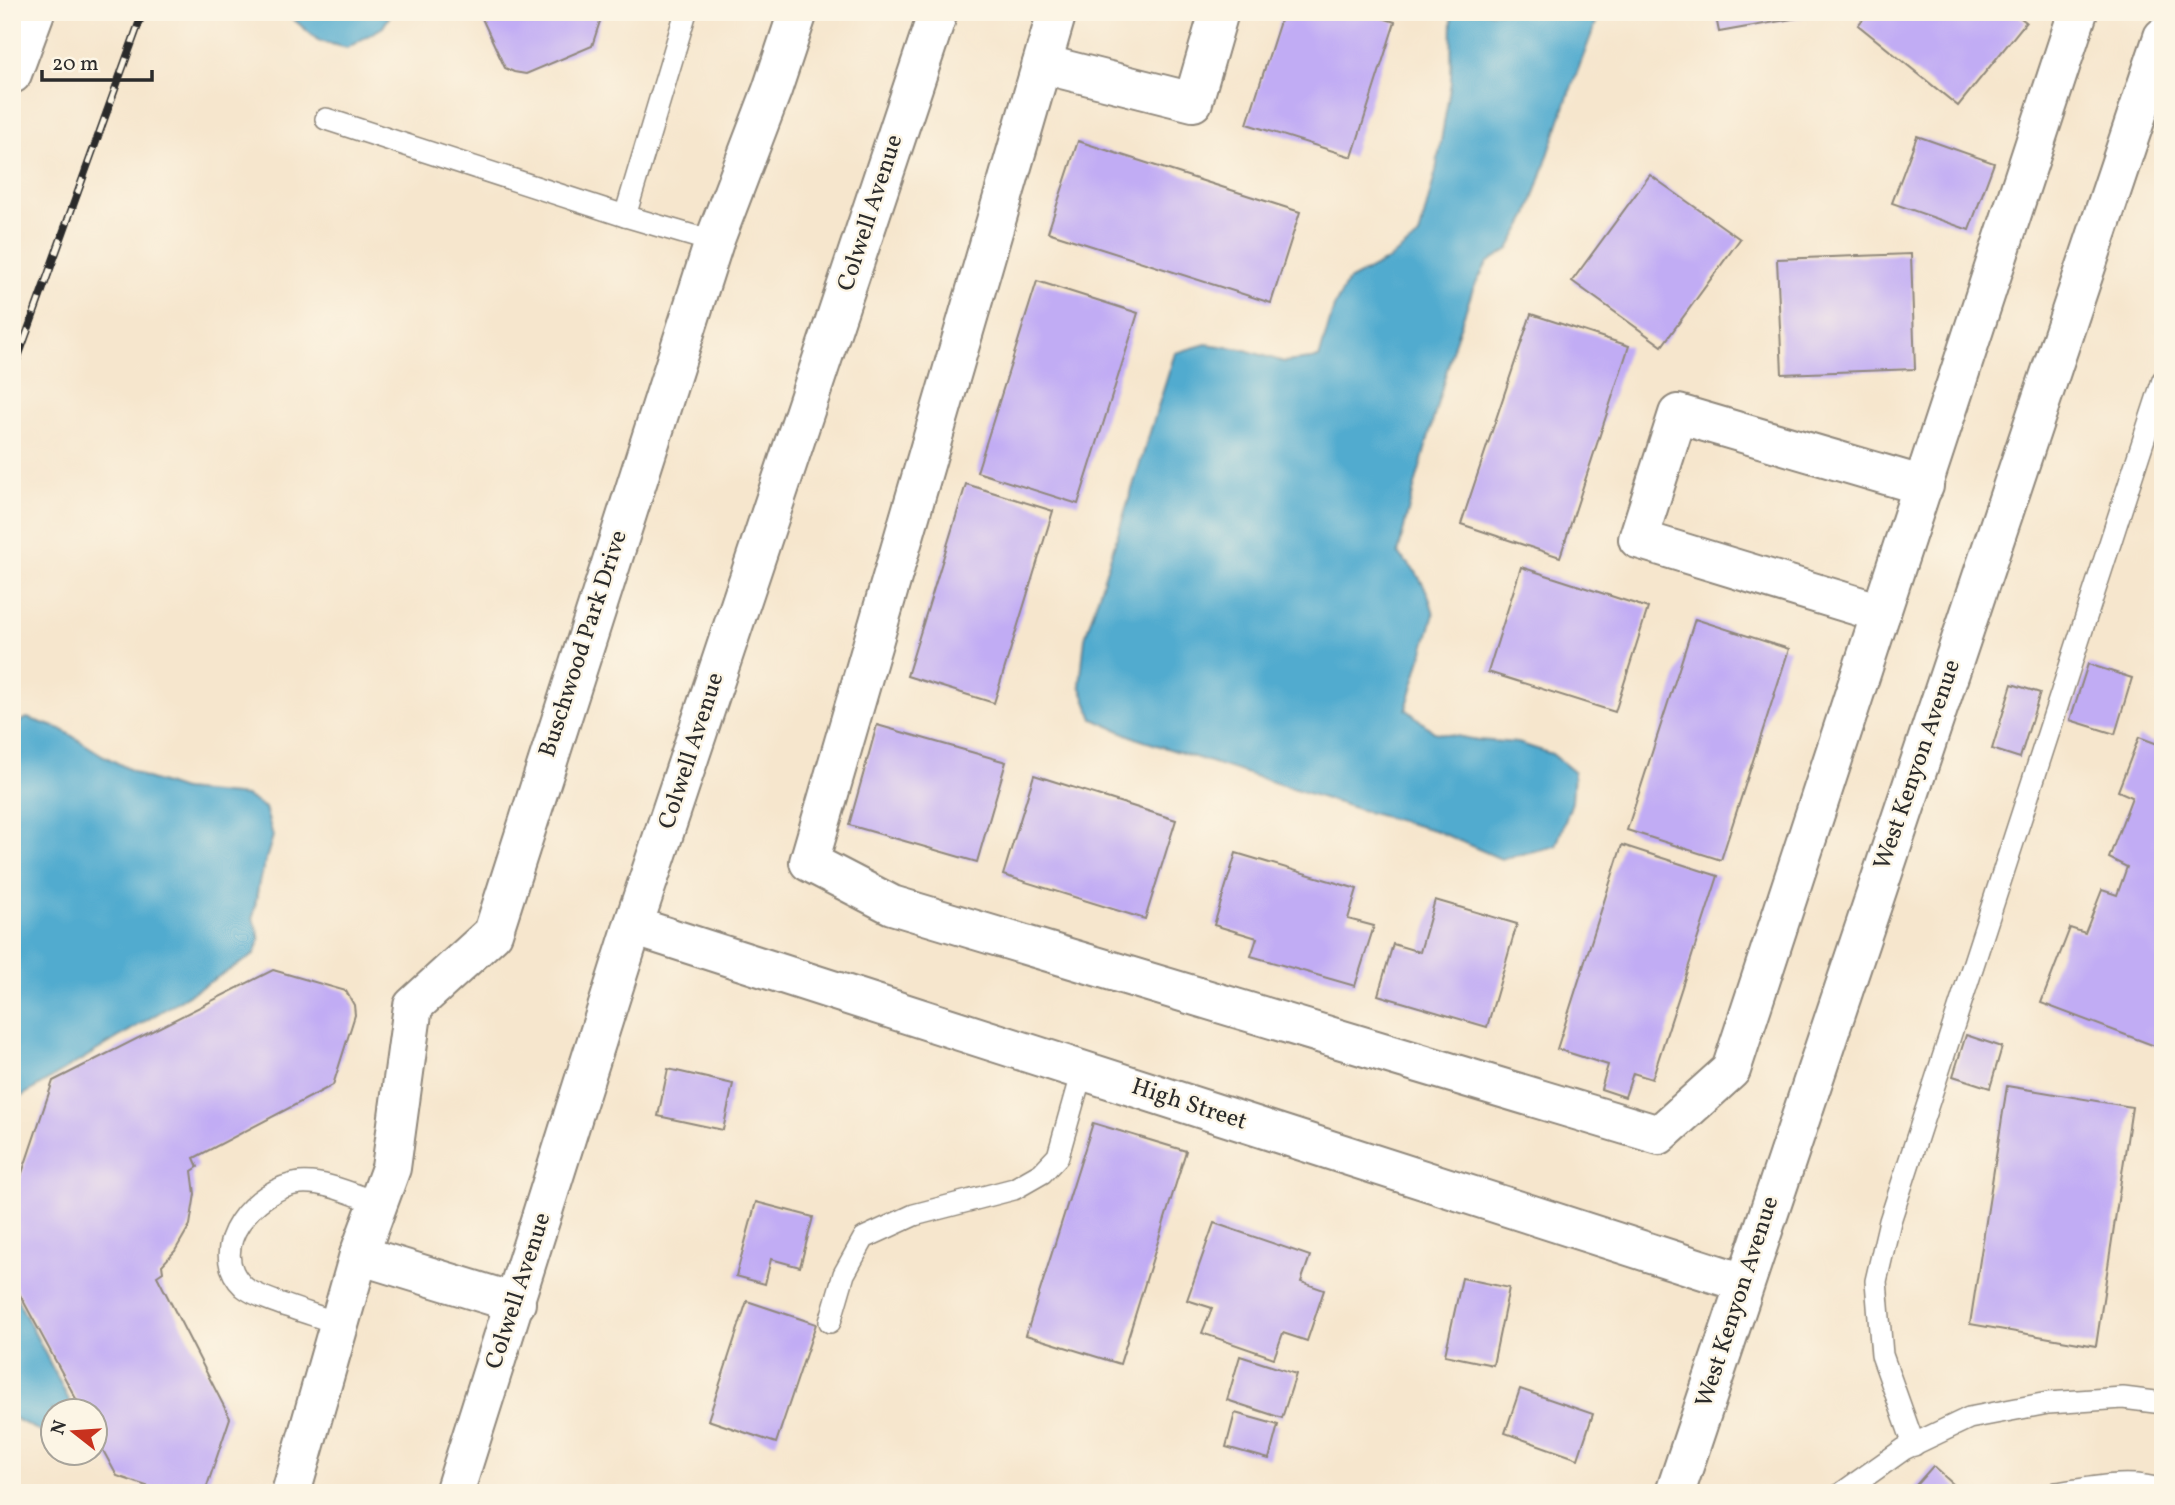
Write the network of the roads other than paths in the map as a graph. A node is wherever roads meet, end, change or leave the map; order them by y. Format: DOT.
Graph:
graph roads {
  1 [pos="35,12"];
  2 [pos="686,12"];
  3 [pos="798,12"];
  4 [pos="938,12"];
  5 [pos="1057,12"];
  6 [pos="1219,12"];
  7 [pos="2078,12"];
  8 [pos="2163,37"];
  9 [pos="1042,64"];
  10 [pos="12,75"];
  11 [pos="326,119"];
  12 [pos="625,216"];
  13 [pos="714,242"];
  14 [pos="2163,380"];
  15 [pos="1924,486"];
  16 [pos="1881,613"];
  17 [pos="633,926"];
  18 [pos="1082,1070"];
  19 [pos="378,1203"];
  20 [pos="359,1255"];
  21 [pos="1744,1283"];
  22 [pos="516,1303"];
  23 [pos="830,1322"];
  24 [pos="340,1324"];
  25 [pos="2163,1403"];
  26 [pos="1914,1445"];
  27 [pos="2163,1490"];
  28 [pos="291,1493"];
  29 [pos="454,1493"];
  30 [pos="1675,1493"];
  31 [pos="1842,1493"];
  32 [pos="2057,1493"];
  1 -- 10 [label="street"];
  2 -- 12 [label="lane"];
  3 -- 13 [label="street, Buschwood Park Drive"];
  4 -- 17 [label="street, Colwell Avenue"];
  5 -- 9 [label="street"];
  6 -- 9 [label="street"];
  7 -- 15 [label="street"];
  8 -- 21 [label="street, West Kenyon Avenue"];
  9 -- 16 [label="street"];
  11 -- 12 [label="lane"];
  12 -- 13 [label="lane"];
  13 -- 19 [label="street, Buschwood Park Drive"];
  14 -- 26 [label="lane"];
  15 -- 16 [label="street"];
  15 -- 16 [label="street"];
  17 -- 18 [label="street, High Street"];
  17 -- 22 [label="street, Colwell Avenue"];
  18 -- 21 [label="street, High Street"];
  18 -- 23 [label="lane"];
  19 -- 20 [label="street, Buschwood Park Drive"];
  19 -- 24 [label="lane"];
  20 -- 22 [label="street"];
  20 -- 24 [label="street, Buschwood Park Drive"];
  21 -- 30 [label="street, West Kenyon Avenue"];
  22 -- 29 [label="street, Colwell Avenue"];
  24 -- 28 [label="street, Buschwood Park Drive"];
  25 -- 26 [label="lane"];
  26 -- 31 [label="lane"];
  27 -- 32 [label="lane"];
}
